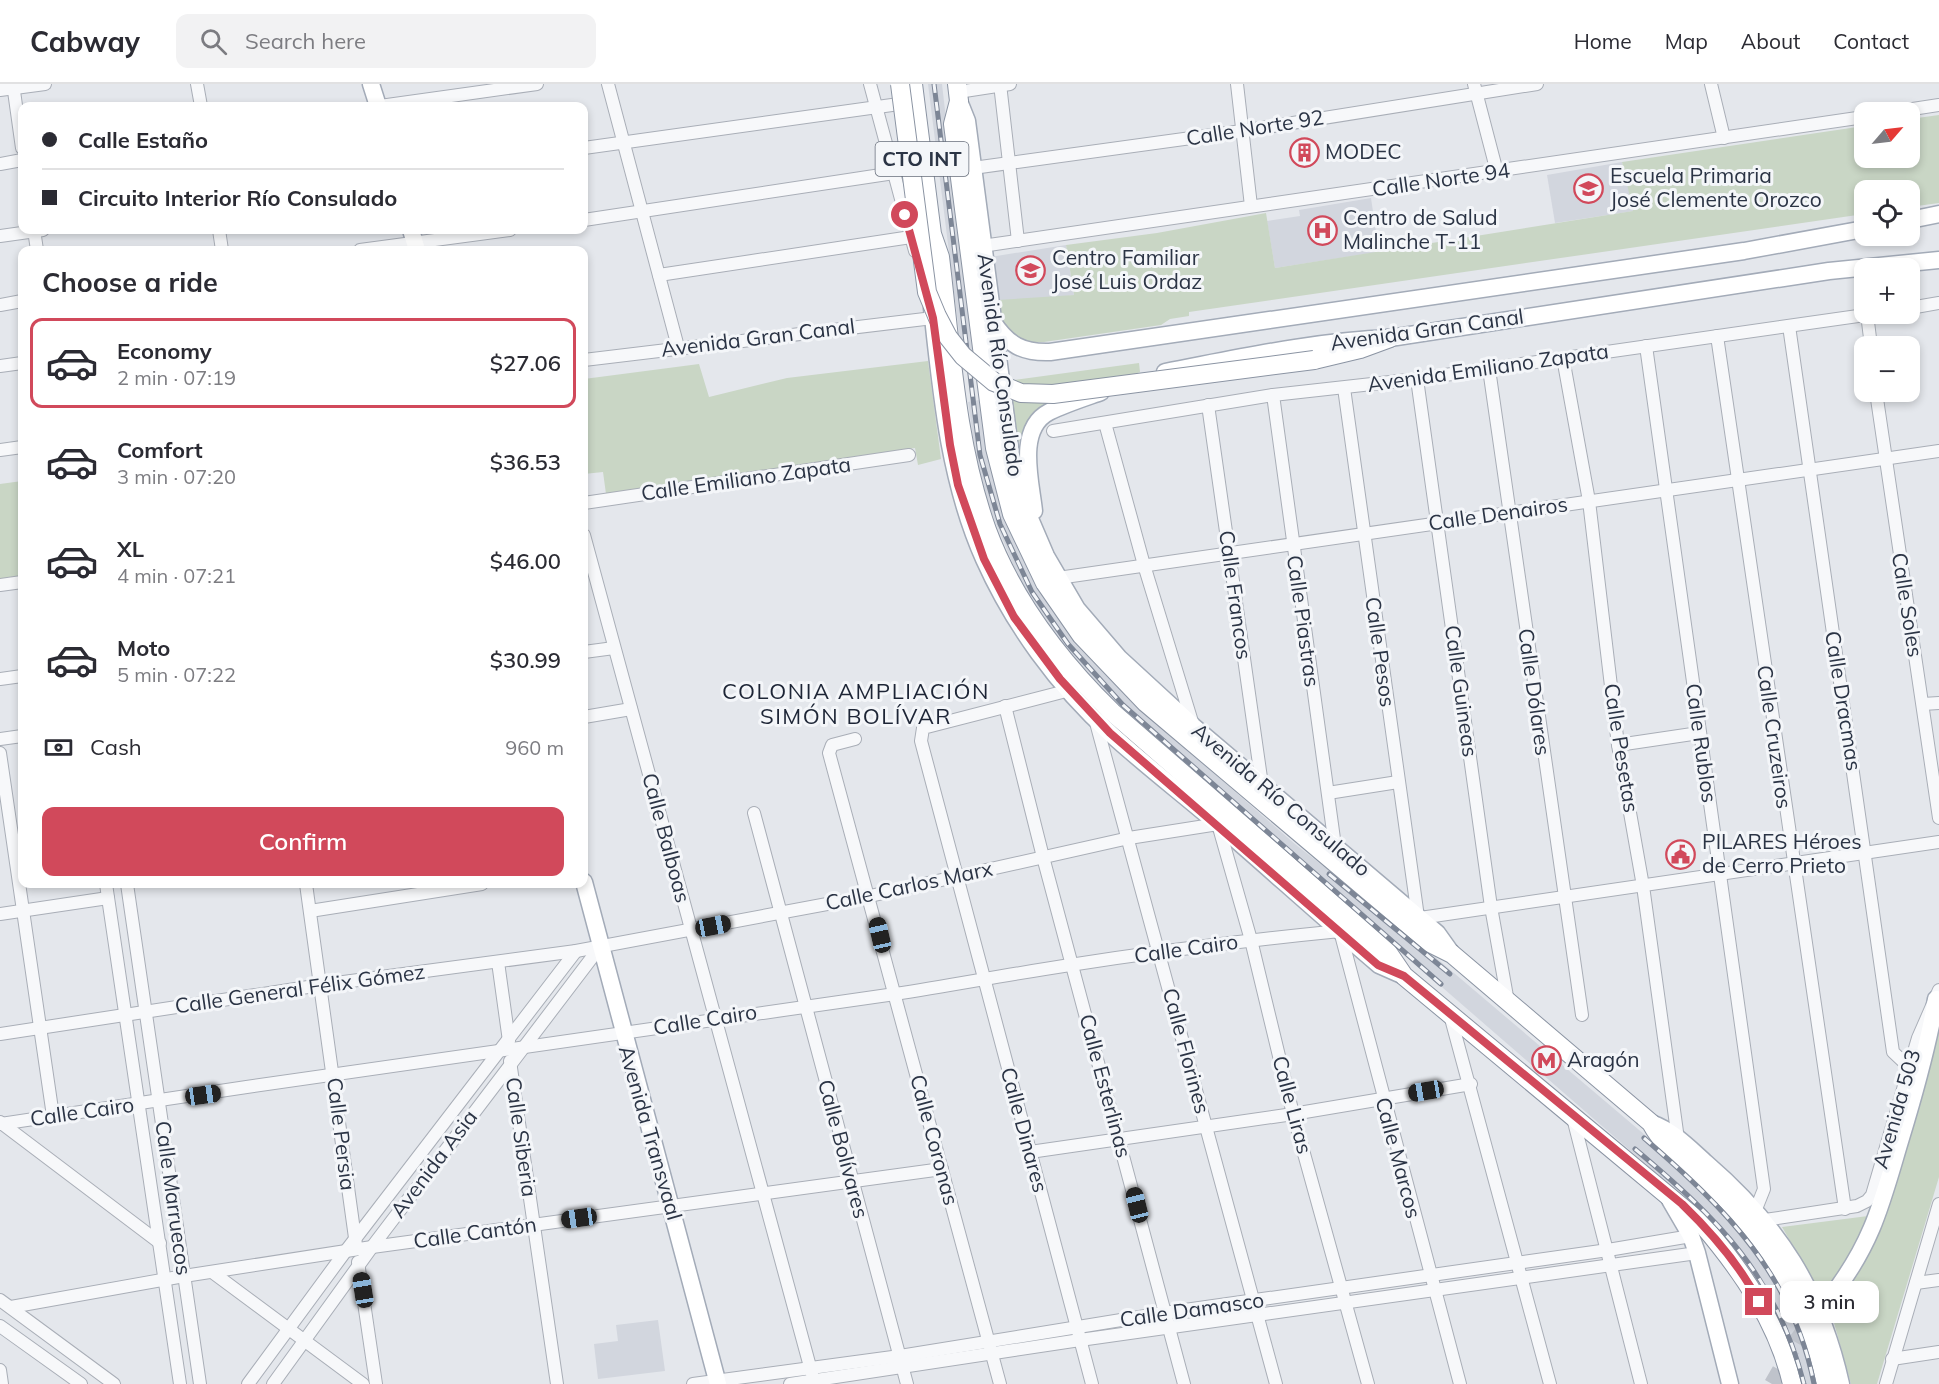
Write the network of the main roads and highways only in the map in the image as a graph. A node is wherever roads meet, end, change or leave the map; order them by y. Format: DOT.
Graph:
graph roads {
  1 [pos="372,84"];
  2 [pos="900,84"];
  3 [pos="913,84"];
  4 [pos="958,93"];
  5 [pos="378,102"];
  6 [pos="1939,214"];
  7 [pos="1920,218"];
  8 [pos="1854,231"];
  9 [pos="932,234"];
  10 [pos="1939,260"];
  11 [pos="992,321"];
  12 [pos="1390,338"];
  13 [pos="989,353"];
  14 [pos="945,358"];
  15 [pos="995,398"];
  16 [pos="952,404"];
  17 [pos="1036,533"];
  18 [pos="585,888"];
  19 [pos="1452,954"];
  20 [pos="1404,976"];
  21 [pos="1937,995"];
  22 [pos="1651,1123"];
  23 [pos="1662,1189"];
  24 [pos="1833,1293"];
  25 [pos="718,1382"];
  26 [pos="1730,1384"];
  27 [pos="1792,1384"];
  28 [pos="1826,1384"];
  29 [pos="1841,1384"];
  1 -- 5 [label="main road"];
  2 -- 12 [label="highway, bridge"];
  3 -- 9 [label="highway, CTO INT"];
  4 -- 11 [label="main road, Avenida Río Consulado / CTO INT"];
  4 -- 13 [label="highway, CTO INT"];
  6 -- 7 [label="main road"];
  8 -- 11 [label="main road, Avenida Gran Canal"];
  9 -- 14 [label="highway, CTO INT"];
  9 -- 14 [label="main road, CTO INT"];
  10 -- 12 [label="main road, Avenida Gran Canal"];
  11 -- 13 [label="main road, Avenida Río Consulado / CTO INT"];
  12 -- 17 [label="main road, Avenida Gran Canal"];
  13 -- 15 [label="highway, CTO INT"];
  14 -- 16 [label="highway, CTO INT"];
  15 -- 17 [label="main road, Avenida Río Consulado / CTO INT"];
  15 -- 19 [label="highway, CTO INT"];
  16 -- 20 [label="highway, CTO INT"];
  16 -- 20 [label="main road, CTO INT"];
  17 -- 19 [label="main road, Avenida Río Consulado / CTO INT"];
  18 -- 25 [label="main road, Avenida Transvaal"];
  19 -- 22 [label="highway, Avenida Río Consulado / CTO INT"];
  20 -- 23 [label="highway, CTO INT"];
  21 -- 24 [label="main road"];
  22 -- 28 [label="highway, CTO INT"];
  22 -- 29 [label="main road, Avenida Río Consulado / CTO INT"];
  23 -- 26 [label="main road, CTO INT"];
  23 -- 27 [label="highway, CTO INT"];
}
